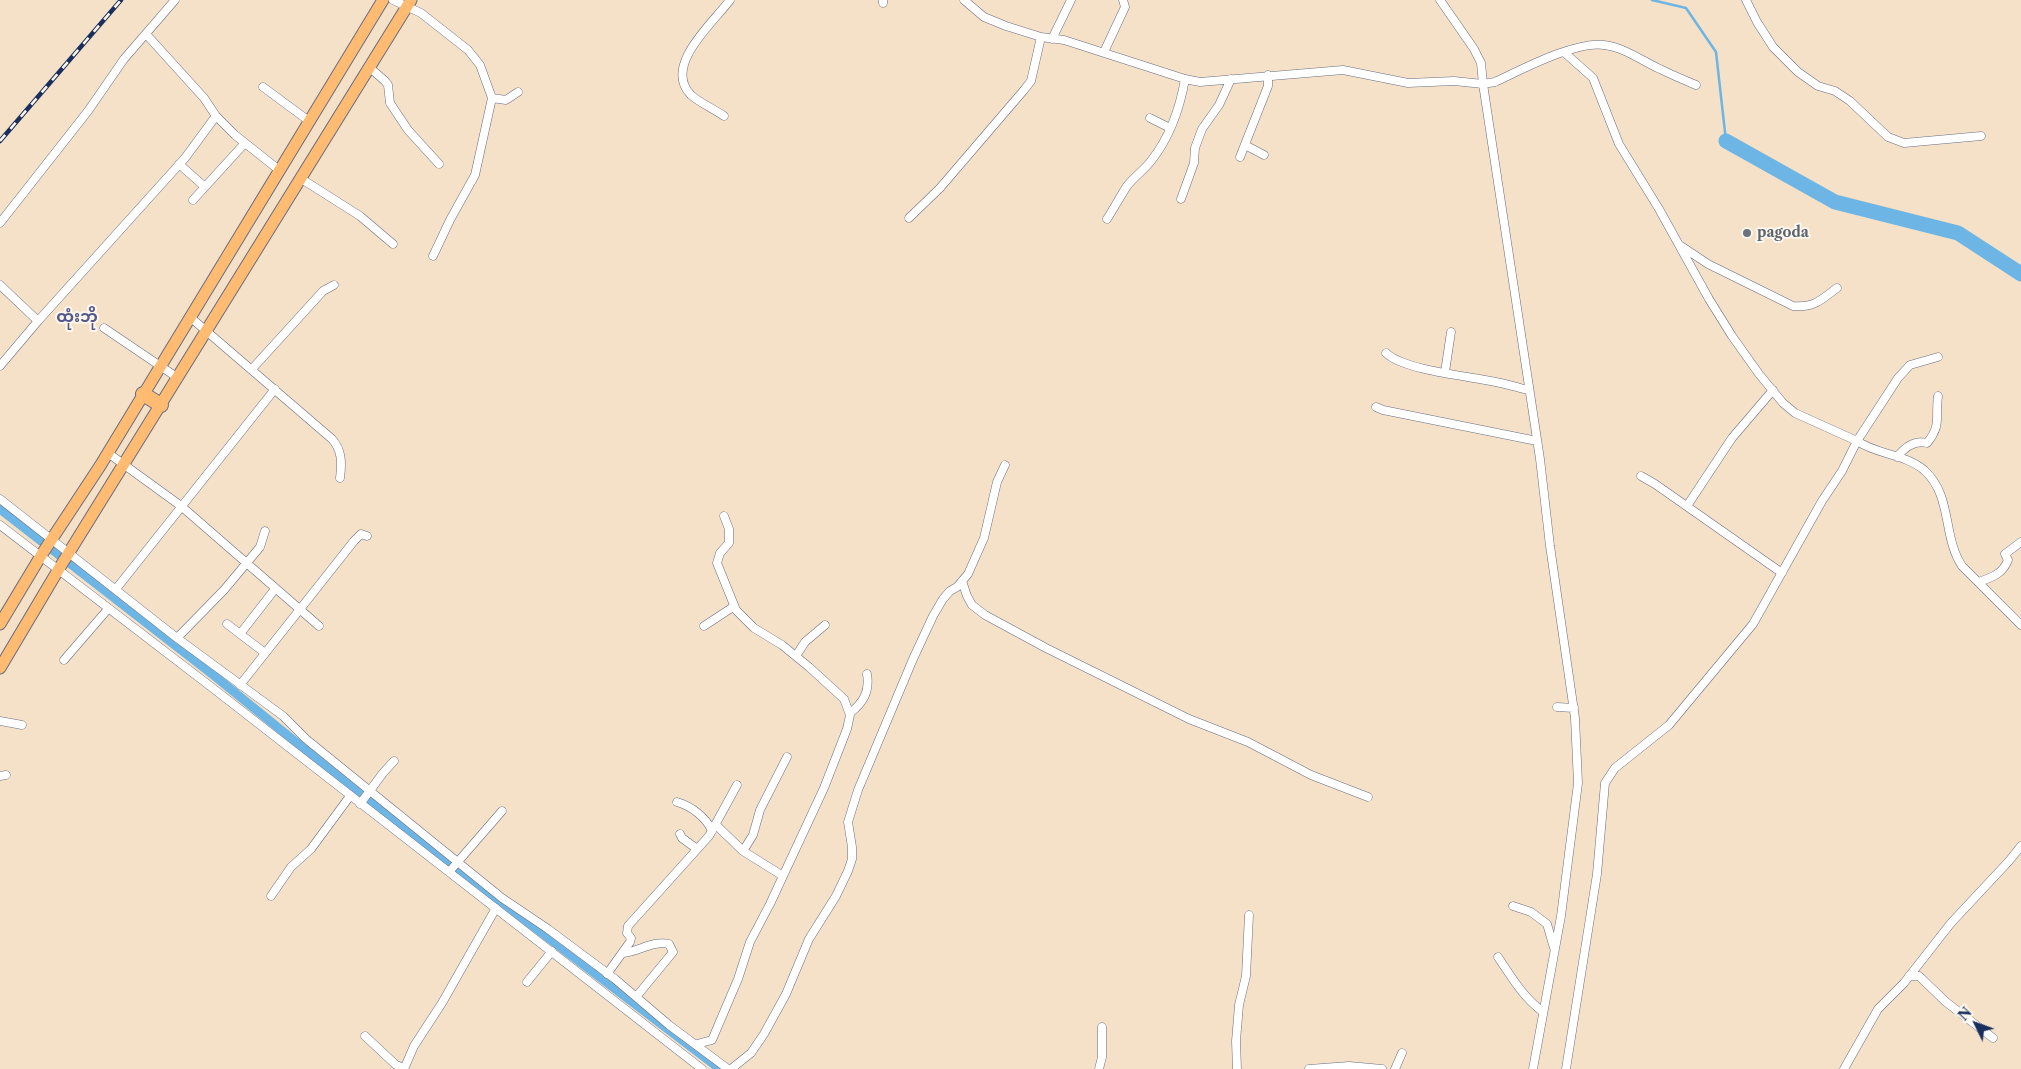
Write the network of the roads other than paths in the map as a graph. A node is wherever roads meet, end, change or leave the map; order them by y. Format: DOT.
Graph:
graph roads {
  1 [pos="175,0"];
  2 [pos="383,0"];
  3 [pos="393,0"];
  4 [pos="730,0"];
  5 [pos="964,0"];
  6 [pos="1071,0"];
  7 [pos="1123,0"];
  8 [pos="1440,0"];
  9 [pos="1746,0"];
  10 [pos="409,3"];
  11 [pos="146,34"];
  12 [pos="1041,37"];
  13 [pos="1052,39"];
  14 [pos="1104,52"];
  15 [pos="1564,53"];
  16 [pos="369,67"];
  17 [pos="1268,75"];
  18 [pos="1184,79"];
  19 [pos="1231,79"];
  20 [pos="1483,84"];
  21 [pos="1696,85"];
  22 [pos="263,87"];
  23 [pos="518,92"];
  24 [pos="492,98"];
  25 [pos="216,116"];
  26 [pos="724,116"];
  27 [pos="1150,118"];
  28 [pos="309,121"];
  29 [pos="1170,128"];
  30 [pos="1981,136"];
  31 [pos="245,142"];
  32 [pos="1245,145"];
  33 [pos="1264,154"];
  34 [pos="1240,157"];
  35 [pos="179,164"];
  36 [pos="439,164"];
  37 [pos="279,170"];
  38 [pos="300,178"];
  39 [pos="205,187"];
  40 [pos="1181,199"];
  41 [pos="193,200"];
  42 [pos="909,218"];
  43 [pos="1107,219"];
  44 [pos="0,223"];
  45 [pos="393,244"];
  46 [pos="1679,245"];
  47 [pos="433,256"];
  48 [pos="0,284"];
  49 [pos="334,285"];
  50 [pos="1837,288"];
  51 [pos="190,317"];
  52 [pos="38,321"];
  53 [pos="104,328"];
  54 [pos="207,330"];
  55 [pos="1451,332"];
  56 [pos="1386,353"];
  57 [pos="1938,357"];
  58 [pos="0,366"];
  59 [pos="159,367"];
  60 [pos="252,369"];
  61 [pos="1445,372"];
  62 [pos="178,378"];
  63 [pos="275,389"];
  64 [pos="1528,390"];
  65 [pos="1773,390"];
  66 [pos="144,394"];
  67 [pos="1938,396"];
  68 [pos="161,405"];
  69 [pos="1376,407"];
  70 [pos="1537,441"];
  71 [pos="1857,441"];
  72 [pos="108,453"];
  73 [pos="1897,457"];
  74 [pos="125,465"];
  75 [pos="1004,465"];
  76 [pos="1641,476"];
  77 [pos="340,478"];
  78 [pos="0,499"];
  79 [pos="181,506"];
  80 [pos="1687,506"];
  81 [pos="724,516"];
  82 [pos="0,525"];
  83 [pos="265,531"];
  84 [pos="367,536"];
  85 [pos="50,541"];
  86 [pos="2021,542"];
  87 [pos="41,556"];
  88 [pos="63,562"];
  89 [pos="245,564"];
  90 [pos="1782,573"];
  91 [pos="962,581"];
  92 [pos="1978,582"];
  93 [pos="116,589"];
  94 [pos="275,589"];
  95 [pos="733,607"];
  96 [pos="108,609"];
  97 [pos="299,609"];
  98 [pos="0,624"];
  99 [pos="227,624"];
  100 [pos="825,624"];
  101 [pos="2021,625"];
  102 [pos="319,626"];
  103 [pos="704,626"];
  104 [pos="240,634"];
  105 [pos="177,638"];
  106 [pos="265,653"];
  107 [pos="796,656"];
  108 [pos="64,660"];
  109 [pos="0,668"];
  110 [pos="867,674"];
  111 [pos="240,685"];
  112 [pos="1557,707"];
  113 [pos="1574,708"];
  114 [pos="850,713"];
  115 [pos="0,720"];
  116 [pos="22,725"];
  117 [pos="787,757"];
  118 [pos="394,761"];
  119 [pos="737,785"];
  120 [pos="350,796"];
  121 [pos="1368,797"];
  122 [pos="365,798"];
  123 [pos="677,802"];
  124 [pos="502,811"];
  125 [pos="714,828"];
  126 [pos="679,837"];
  127 [pos="2021,846"];
  128 [pos="695,851"];
  129 [pos="743,851"];
  130 [pos="453,866"];
  131 [pos="783,876"];
  132 [pos="271,896"];
  133 [pos="1513,906"];
  134 [pos="496,908"];
  135 [pos="1249,916"];
  136 [pos="1555,950"];
  137 [pos="552,951"];
  138 [pos="623,953"];
  139 [pos="1498,957"];
  140 [pos="607,974"];
  141 [pos="1909,976"];
  142 [pos="527,982"];
  143 [pos="636,997"];
  144 [pos="1544,1012"];
  145 [pos="664,1022"];
  146 [pos="1102,1027"];
  147 [pos="656,1031"];
  148 [pos="365,1036"];
  149 [pos="1994,1038"];
  150 [pos="697,1044"];
  151 [pos="1402,1053"];
  152 [pos="404,1068"];
  153 [pos="702,1069"];
  154 [pos="729,1069"];
  155 [pos="1099,1069"];
  156 [pos="1237,1069"];
  157 [pos="1309,1069"];
  158 [pos="1382,1069"];
  159 [pos="1395,1069"];
  160 [pos="1533,1069"];
  161 [pos="1566,1069"];
  162 [pos="1844,1069"];
  1 -- 11 [label="street"];
  2 -- 28 [label="main road"];
  3 -- 10 [label="street"];
  4 -- 26 [label="street"];
  5 -- 12 [label="street"];
  6 -- 13 [label="street"];
  7 -- 14 [label="street"];
  8 -- 20 [label="street"];
  9 -- 30 [label="street"];
  10 -- 16 [label="main road"];
  10 -- 24 [label="street"];
  11 -- 25 [label="street"];
  11 -- 44 [label="street"];
  12 -- 13 [label="street"];
  12 -- 42 [label="street"];
  13 -- 14 [label="street"];
  14 -- 18 [label="street"];
  15 -- 20 [label="street"];
  15 -- 21 [label="street"];
  15 -- 46 [label="street"];
  16 -- 36 [label="street"];
  16 -- 38 [label="main road"];
  17 -- 19 [label="street"];
  17 -- 20 [label="street"];
  17 -- 32 [label="street"];
  18 -- 19 [label="street"];
  18 -- 29 [label="street"];
  19 -- 40 [label="street"];
  20 -- 64 [label="street"];
  22 -- 28 [label="street"];
  23 -- 24 [label="street"];
  24 -- 47 [label="street"];
  25 -- 31 [label="street"];
  25 -- 35 [label="street"];
  27 -- 29 [label="street"];
  28 -- 37 [label="main road"];
  29 -- 43 [label="street"];
  31 -- 37 [label="street"];
  31 -- 39 [label="street"];
  32 -- 33 [label="street"];
  32 -- 34 [label="street"];
  35 -- 39 [label="street"];
  35 -- 52 [label="street"];
  37 -- 51 [label="main road"];
  38 -- 45 [label="street"];
  38 -- 54 [label="main road"];
  39 -- 41 [label="street"];
  46 -- 50 [label="street"];
  46 -- 65 [label="street"];
  48 -- 52 [label="street"];
  49 -- 60 [label="street"];
  51 -- 54 [label="street"];
  51 -- 59 [label="main road"];
  52 -- 58 [label="street"];
  53 -- 59 [label="street"];
  54 -- 60 [label="street"];
  54 -- 62 [label="main road"];
  55 -- 61 [label="street"];
  56 -- 61 [label="street"];
  57 -- 71 [label="street"];
  59 -- 62 [label="street"];
  59 -- 66 [label="main road"];
  60 -- 63 [label="street"];
  61 -- 64 [label="street"];
  62 -- 68 [label="main road"];
  63 -- 77 [label="street"];
  63 -- 79 [label="street"];
  64 -- 70 [label="street"];
  65 -- 71 [label="street"];
  65 -- 80 [label="street"];
  66 -- 68 [label="highway"];
  66 -- 72 [label="main road"];
  67 -- 73 [label="street"];
  68 -- 74 [label="main road"];
  69 -- 70 [label="street"];
  70 -- 113 [label="street"];
  71 -- 73 [label="street"];
  71 -- 90 [label="street"];
  72 -- 74 [label="street"];
  72 -- 85 [label="main road"];
  73 -- 92 [label="street"];
  74 -- 79 [label="street"];
  74 -- 88 [label="main road"];
  75 -- 91 [label="street"];
  76 -- 80 [label="street"];
  78 -- 85 [label="street"];
  79 -- 89 [label="street"];
  79 -- 93 [label="street"];
  80 -- 90 [label="street"];
  81 -- 95 [label="street"];
  82 -- 87 [label="street"];
  83 -- 89 [label="street"];
  84 -- 97 [label="street"];
  85 -- 87 [label="main road"];
  85 -- 88 [label="street"];
  86 -- 92 [label="street"];
  87 -- 88 [label="street"];
  87 -- 98 [label="main road"];
  88 -- 93 [label="street"];
  88 -- 96 [label="street"];
  88 -- 109 [label="main road"];
  89 -- 94 [label="street"];
  89 -- 105 [label="street"];
  90 -- 161 [label="street"];
  91 -- 121 [label="street"];
  91 -- 154 [label="street"];
  92 -- 101 [label="street"];
  93 -- 105 [label="street"];
  94 -- 97 [label="street"];
  94 -- 104 [label="street"];
  95 -- 103 [label="street"];
  95 -- 107 [label="street"];
  96 -- 108 [label="street"];
  96 -- 120 [label="street"];
  97 -- 102 [label="street"];
  97 -- 106 [label="street"];
  99 -- 104 [label="street"];
  100 -- 107 [label="street"];
  104 -- 106 [label="street"];
  105 -- 111 [label="street"];
  106 -- 111 [label="street"];
  107 -- 114 [label="street"];
  110 -- 114 [label="street"];
  111 -- 122 [label="street"];
  112 -- 113 [label="street"];
  113 -- 136 [label="street"];
  114 -- 131 [label="street"];
  115 -- 116 [label="street"];
  117 -- 129 [label="street"];
  118 -- 122 [label="street"];
  119 -- 125 [label="street"];
  120 -- 122 [label="street"];
  120 -- 132 [label="street"];
  122 -- 130 [label="street"];
  122 -- 130 [label="street"];
  123 -- 125 [label="street"];
  124 -- 130 [label="street"];
  125 -- 128 [label="street"];
  125 -- 129 [label="street"];
  126 -- 128 [label="street"];
  127 -- 141 [label="street"];
  128 -- 138 [label="street"];
  129 -- 131 [label="street"];
  130 -- 134 [label="street"];
  130 -- 140 [label="street"];
  131 -- 150 [label="street"];
  133 -- 136 [label="street"];
  134 -- 137 [label="street"];
  134 -- 152 [label="street"];
  135 -- 156 [label="street"];
  136 -- 144 [label="street"];
  137 -- 142 [label="street"];
  137 -- 147 [label="street"];
  138 -- 140 [label="street"];
  138 -- 143 [label="street"];
  139 -- 144 [label="street"];
  140 -- 143 [label="street"];
  141 -- 149 [label="street"];
  141 -- 162 [label="street"];
  143 -- 145 [label="street"];
  144 -- 160 [label="street"];
  145 -- 147 [label="street"];
  145 -- 150 [label="street"];
  146 -- 155 [label="street"];
  147 -- 153 [label="street"];
  148 -- 152 [label="street"];
  150 -- 154 [label="street"];
  151 -- 159 [label="street"];
  157 -- 158 [label="street"];
}
